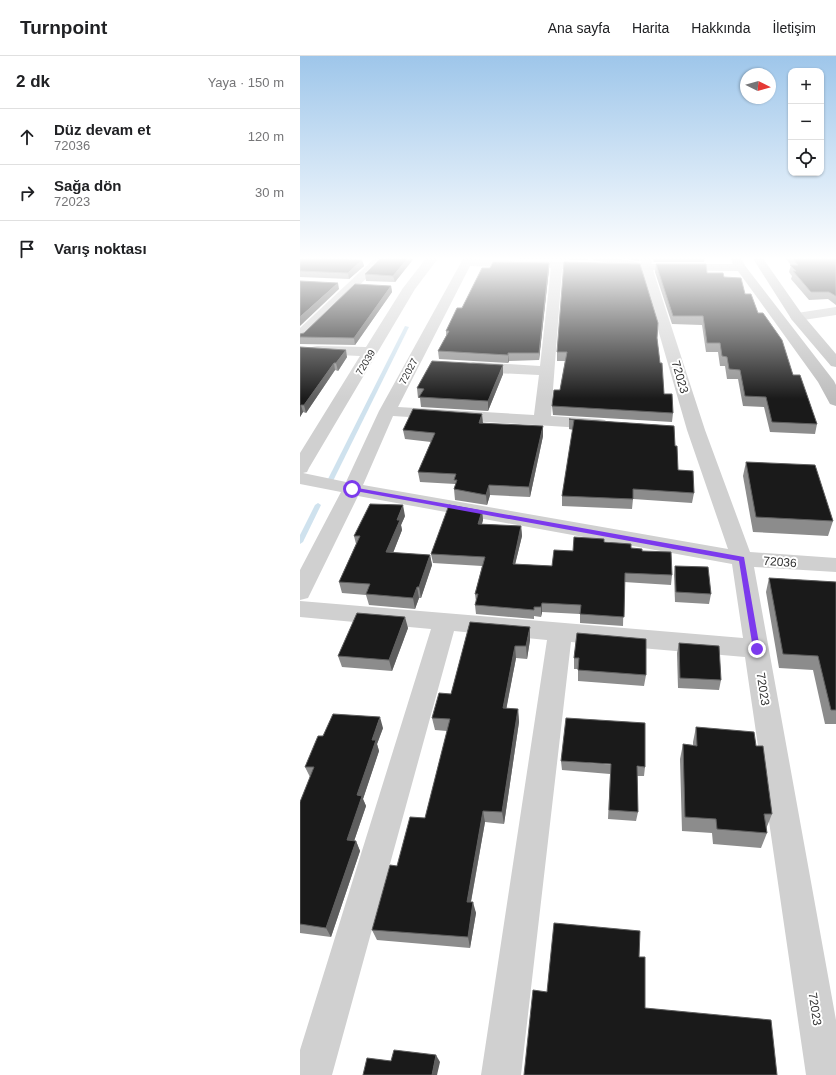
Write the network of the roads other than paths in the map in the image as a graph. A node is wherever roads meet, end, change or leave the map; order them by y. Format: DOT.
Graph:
graph roads {
  1 [pos="333,305"];
  2 [pos="399,305"];
  3 [pos="443,305"];
  4 [pos="553,305"];
  5 [pos="659,305"];
  6 [pos="769,305"];
  7 [pos="789,305"];
  8 [pos="836,311"];
  9 [pos="797,317"];
  10 [pos="300,336"];
  11 [pos="300,349"];
  12 [pos="371,352"];
  13 [pos="412,363"];
  14 [pos="836,363"];
  15 [pos="427,364"];
  16 [pos="459,366"];
  17 [pos="546,370"];
  18 [pos="836,401"];
  19 [pos="387,411"];
  20 [pos="542,420"];
  21 [pos="611,425"];
  22 [pos="300,468"];
  23 [pos="300,478"];
  24 [pos="352,489"];
  25 [pos="742,559"];
  26 [pos="836,565"];
  27 [pos="300,592"];
  28 [pos="300,609"];
  29 [pos="445,622"];
  30 [pos="560,632"];
  31 [pos="757,649"];
  32 [pos="312,1075"];
  33 [pos="501,1075"];
  34 [pos="826,1075"];
  1 -- 10 [label="street"];
  2 -- 12 [label="street, 72039"];
  3 -- 13 [label="street, 72027"];
  4 -- 17 [label="street"];
  5 -- 25 [label="street, 72023"];
  6 -- 18 [label="main road"];
  7 -- 9 [label="main road"];
  8 -- 9 [label="street"];
  9 -- 14 [label="main road"];
  11 -- 12 [label="street"];
  12 -- 22 [label="street, 72039"];
  13 -- 15 [label="street"];
  13 -- 19 [label="street, 72027"];
  16 -- 17 [label="street"];
  17 -- 20 [label="street"];
  19 -- 20 [label="street"];
  19 -- 24 [label="street, 72027"];
  20 -- 21 [label="street"];
  23 -- 24 [label="street, 72036"];
  24 -- 25 [label="street, 72036"];
  24 -- 27 [label="street, 72027"];
  25 -- 26 [label="street, 72036"];
  25 -- 31 [label="street, 72023"];
  28 -- 29 [label="street"];
  29 -- 30 [label="street"];
  29 -- 32 [label="street"];
  30 -- 31 [label="street"];
  30 -- 33 [label="street"];
  31 -- 34 [label="street, 72023"];
}
